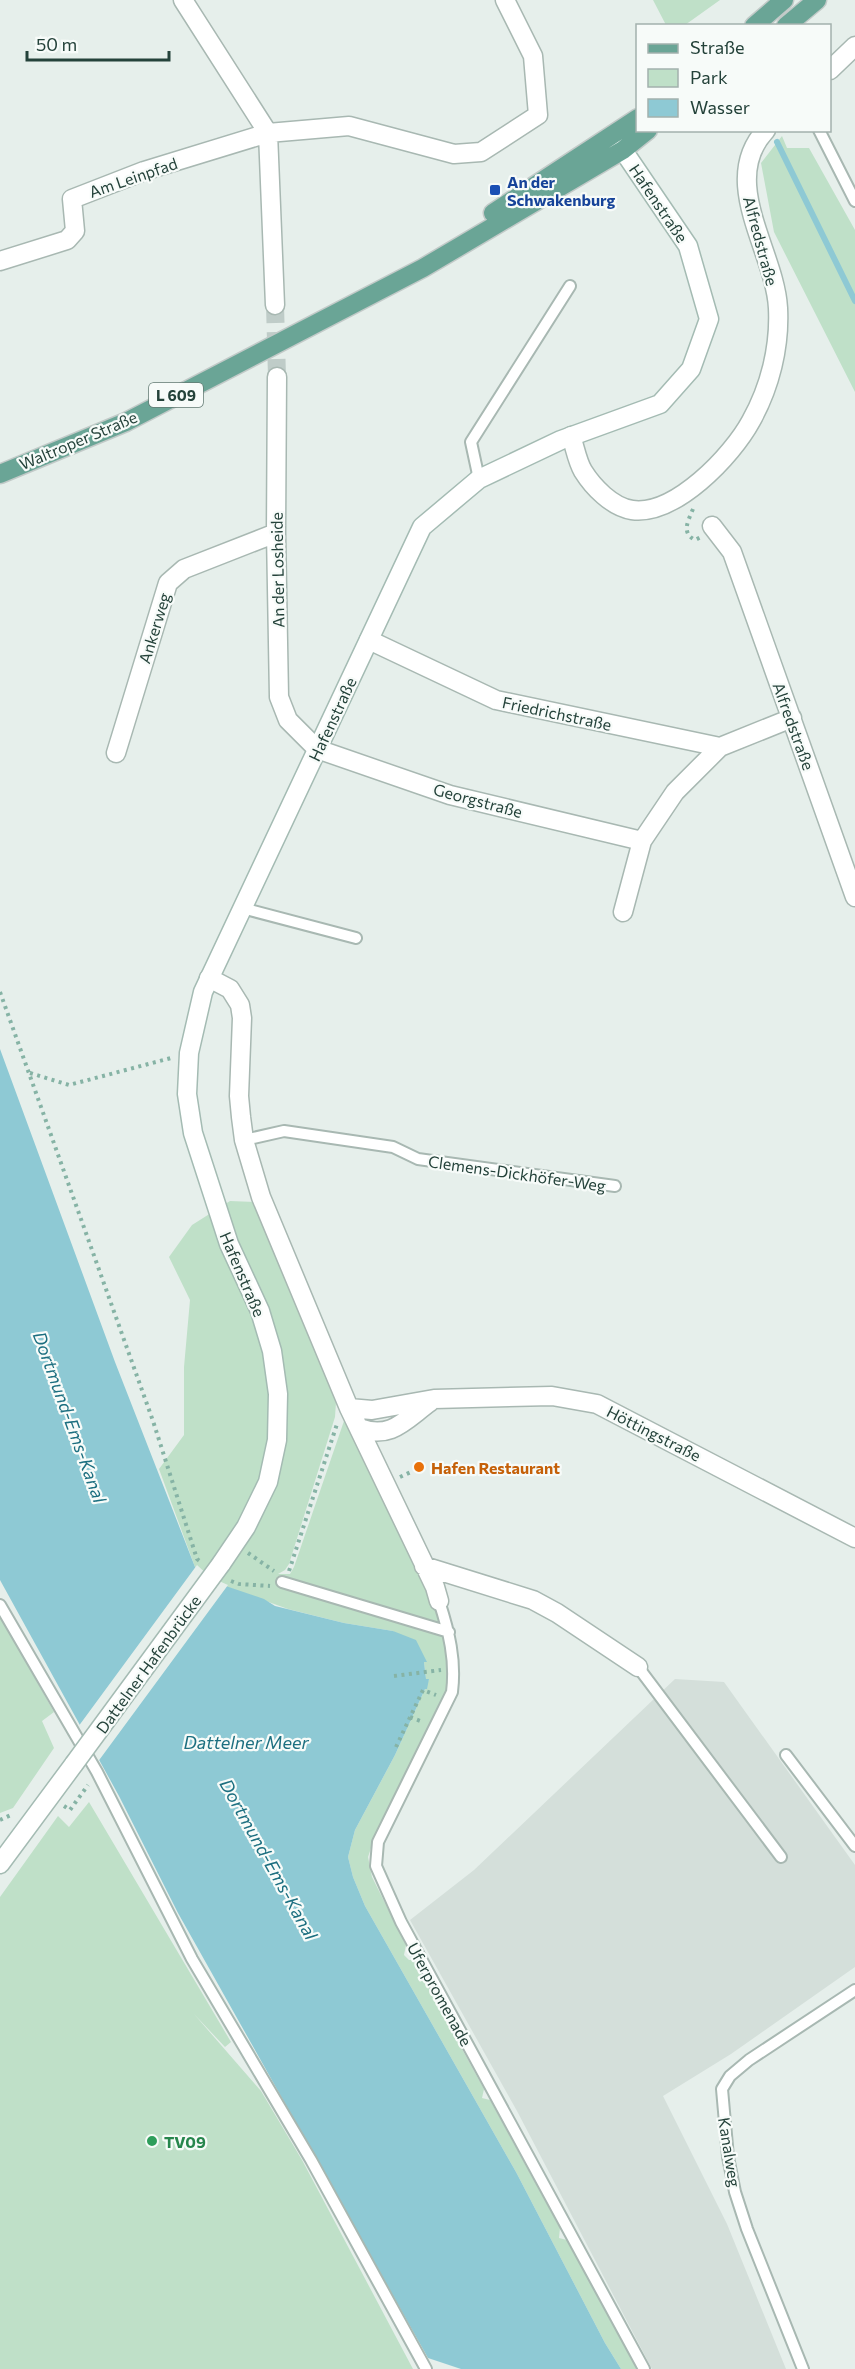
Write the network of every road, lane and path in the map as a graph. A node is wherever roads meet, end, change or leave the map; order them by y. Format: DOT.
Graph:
graph roads {
  1 [pos="183,0"];
  2 [pos="505,0"];
  3 [pos="784,0"];
  4 [pos="817,0"];
  5 [pos="756,24"];
  6 [pos="788,24"];
  7 [pos="855,46"];
  8 [pos="831,69"];
  9 [pos="636,120"];
  10 [pos="643,132"];
  11 [pos="764,132"];
  12 [pos="820,132"];
  13 [pos="268,134"];
  14 [pos="618,143"];
  15 [pos="855,201"];
  16 [pos="0,261"];
  17 [pos="570,286"];
  18 [pos="275,305"];
  19 [pos="277,377"];
  20 [pos="571,436"];
  21 [pos="0,474"];
  22 [pos="480,479"];
  23 [pos="696,485"];
  24 [pos="712,526"];
  25 [pos="276,533"];
  26 [pos="695,540"];
  27 [pos="369,640"];
  28 [pos="792,718"];
  29 [pos="720,747"];
  30 [pos="317,749"];
  31 [pos="116,753"];
  32 [pos="642,841"];
  33 [pos="855,897"];
  34 [pos="242,908"];
  35 [pos="623,912"];
  36 [pos="356,938"];
  37 [pos="209,978"];
  38 [pos="0,992"];
  39 [pos="173,1068"];
  40 [pos="30,1073"];
  41 [pos="244,1140"];
  42 [pos="615,1186"];
  43 [pos="434,1399"];
  44 [pos="349,1408"];
  45 [pos="359,1428"];
  46 [pos="855,1538"];
  47 [pos="253,1556"];
  48 [pos="424,1566"];
  49 [pos="216,1570"];
  50 [pos="279,1578"];
  51 [pos="439,1601"];
  52 [pos="0,1605"];
  53 [pos="449,1632"];
  54 [pos="638,1667"];
  55 [pos="429,1671"];
  56 [pos="394,1676"];
  57 [pos="432,1693"];
  58 [pos="410,1717"];
  59 [pos="418,1720"];
  60 [pos="396,1747"];
  61 [pos="786,1755"];
  62 [pos="97,1772"];
  63 [pos="62,1805"];
  64 [pos="855,1846"];
  65 [pos="781,1857"];
  66 [pos="0,1864"];
  67 [pos="855,1990"];
  68 [pos="426,2369"];
  69 [pos="644,2369"];
  70 [pos="803,2369"];
  1 -- 13 [label="street"];
  2 -- 13 [label="street"];
  3 -- 5 [label="main road"];
  4 -- 6 [label="main road"];
  7 -- 8 [label="street"];
  9 -- 14 [label="main road, L 609"];
  10 -- 14 [label="main road, Hafenstraße / L 609"];
  11 -- 23 [label="street, Alfredstraße"];
  12 -- 15 [label="lane"];
  13 -- 16 [label="street, Am Leinpfad"];
  13 -- 18 [label="street"];
  14 -- 20 [label="street, Hafenstraße"];
  14 -- 21 [label="main road, Waltroper Straße / L 609"];
  17 -- 22 [label="lane"];
  19 -- 25 [label="street, An der Losheide"];
  20 -- 22 [label="street, Hafenstraße"];
  20 -- 23 [label="street, Alfredstraße"];
  22 -- 27 [label="street, Hafenstraße"];
  23 -- 26 [label="path"];
  24 -- 28 [label="street, Alfredstraße"];
  25 -- 30 [label="street, An der Losheide"];
  25 -- 31 [label="street, Ankerweg"];
  27 -- 29 [label="street, Friedrichstraße"];
  27 -- 30 [label="street, Hafenstraße"];
  28 -- 29 [label="street"];
  28 -- 33 [label="street, Alfredstraße"];
  29 -- 32 [label="street"];
  30 -- 32 [label="street, Georgstraße"];
  30 -- 34 [label="street, Hafenstraße"];
  32 -- 35 [label="street"];
  34 -- 36 [label="lane"];
  34 -- 37 [label="street, Hafenstraße"];
  37 -- 41 [label="street"];
  37 -- 49 [label="street, Hafenstraße"];
  38 -- 40 [label="path"];
  39 -- 40 [label="path"];
  40 -- 49 [label="path"];
  41 -- 42 [label="lane, Clemens-Dickhöfer-Weg"];
  41 -- 44 [label="street"];
  43 -- 44 [label="street, Höttingstraße"];
  43 -- 45 [label="street"];
  43 -- 46 [label="street, Höttingstraße"];
  44 -- 45 [label="street"];
  44 -- 50 [label="path"];
  45 -- 48 [label="street"];
  47 -- 50 [label="path"];
  48 -- 51 [label="street"];
  48 -- 54 [label="street"];
  49 -- 50 [label="path"];
  49 -- 66 [label="street, Dattelner Hafenbrücke, bridge"];
  50 -- 53 [label="lane"];
  51 -- 53 [label="lane, Uferpromenade"];
  52 -- 62 [label="lane"];
  53 -- 69 [label="lane, Uferpromenade"];
  54 -- 65 [label="lane"];
  55 -- 56 [label="path"];
  57 -- 58 [label="path"];
  58 -- 59 [label="path"];
  58 -- 60 [label="path"];
  61 -- 64 [label="lane"];
  62 -- 63 [label="path"];
  62 -- 68 [label="lane"];
  67 -- 70 [label="lane, Kanalweg"];
}
